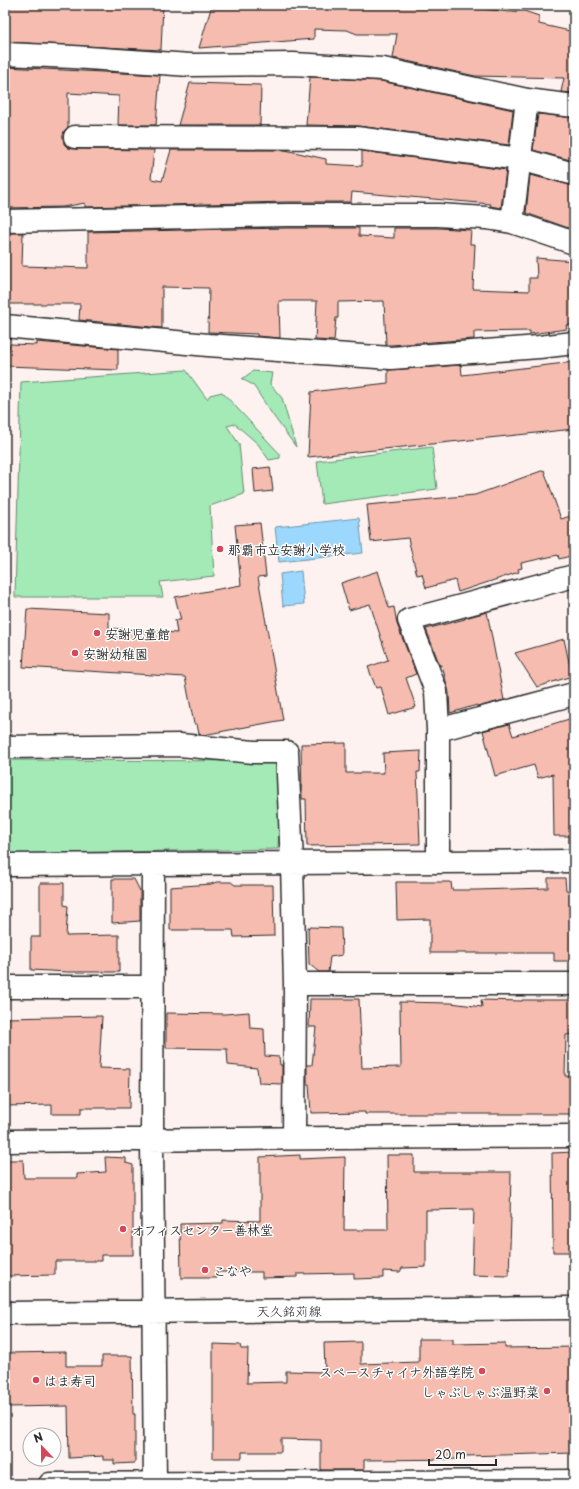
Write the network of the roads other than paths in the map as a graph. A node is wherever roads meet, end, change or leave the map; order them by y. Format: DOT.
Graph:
graph roads {
  1 [pos="5,54"];
  2 [pos="527,100"];
  3 [pos="574,106"];
  4 [pos="74,137"];
  5 [pos="520,159"];
  6 [pos="574,174"];
  7 [pos="5,221"];
  8 [pos="512,222"];
  9 [pos="574,243"];
  10 [pos="5,326"];
  11 [pos="574,343"];
  12 [pos="574,576"];
  13 [pos="574,694"];
  14 [pos="438,730"];
  15 [pos="5,747"];
  16 [pos="574,861"];
  17 [pos="438,862"];
  18 [pos="292,863"];
  19 [pos="153,864"];
  20 [pos="5,865"];
  21 [pos="295,984"];
  22 [pos="574,984"];
  23 [pos="5,987"];
  24 [pos="152,987"];
  25 [pos="574,1136"];
  26 [pos="294,1138"];
  27 [pos="5,1141"];
  28 [pos="152,1141"];
  29 [pos="574,1308"];
  30 [pos="153,1311"];
  31 [pos="5,1313"];
  32 [pos="574,1481"];
  33 [pos="299,1483"];
  34 [pos="50,1484"];
  35 [pos="155,1484"];
  1 -- 2 [label="street"];
  2 -- 3 [label="street"];
  2 -- 5 [label="street"];
  4 -- 5 [label="street"];
  5 -- 6 [label="street"];
  5 -- 8 [label="street"];
  7 -- 8 [label="street"];
  8 -- 9 [label="street"];
  10 -- 11 [label="street"];
  12 -- 14 [label="street"];
  13 -- 14 [label="street"];
  14 -- 17 [label="street"];
  15 -- 18 [label="street"];
  16 -- 17 [label="street"];
  17 -- 18 [label="street"];
  18 -- 19 [label="street"];
  18 -- 21 [label="street"];
  19 -- 20 [label="street"];
  19 -- 24 [label="street"];
  21 -- 22 [label="street"];
  21 -- 26 [label="street"];
  23 -- 24 [label="street"];
  24 -- 28 [label="street"];
  25 -- 26 [label="street"];
  26 -- 28 [label="street"];
  27 -- 28 [label="street"];
  28 -- 30 [label="street"];
  29 -- 30 [label="street, 天久銘苅線"];
  30 -- 31 [label="street, 天久銘苅線"];
  30 -- 35 [label="street"];
  32 -- 33 [label="street"];
  33 -- 35 [label="street"];
  34 -- 35 [label="street"];
}
